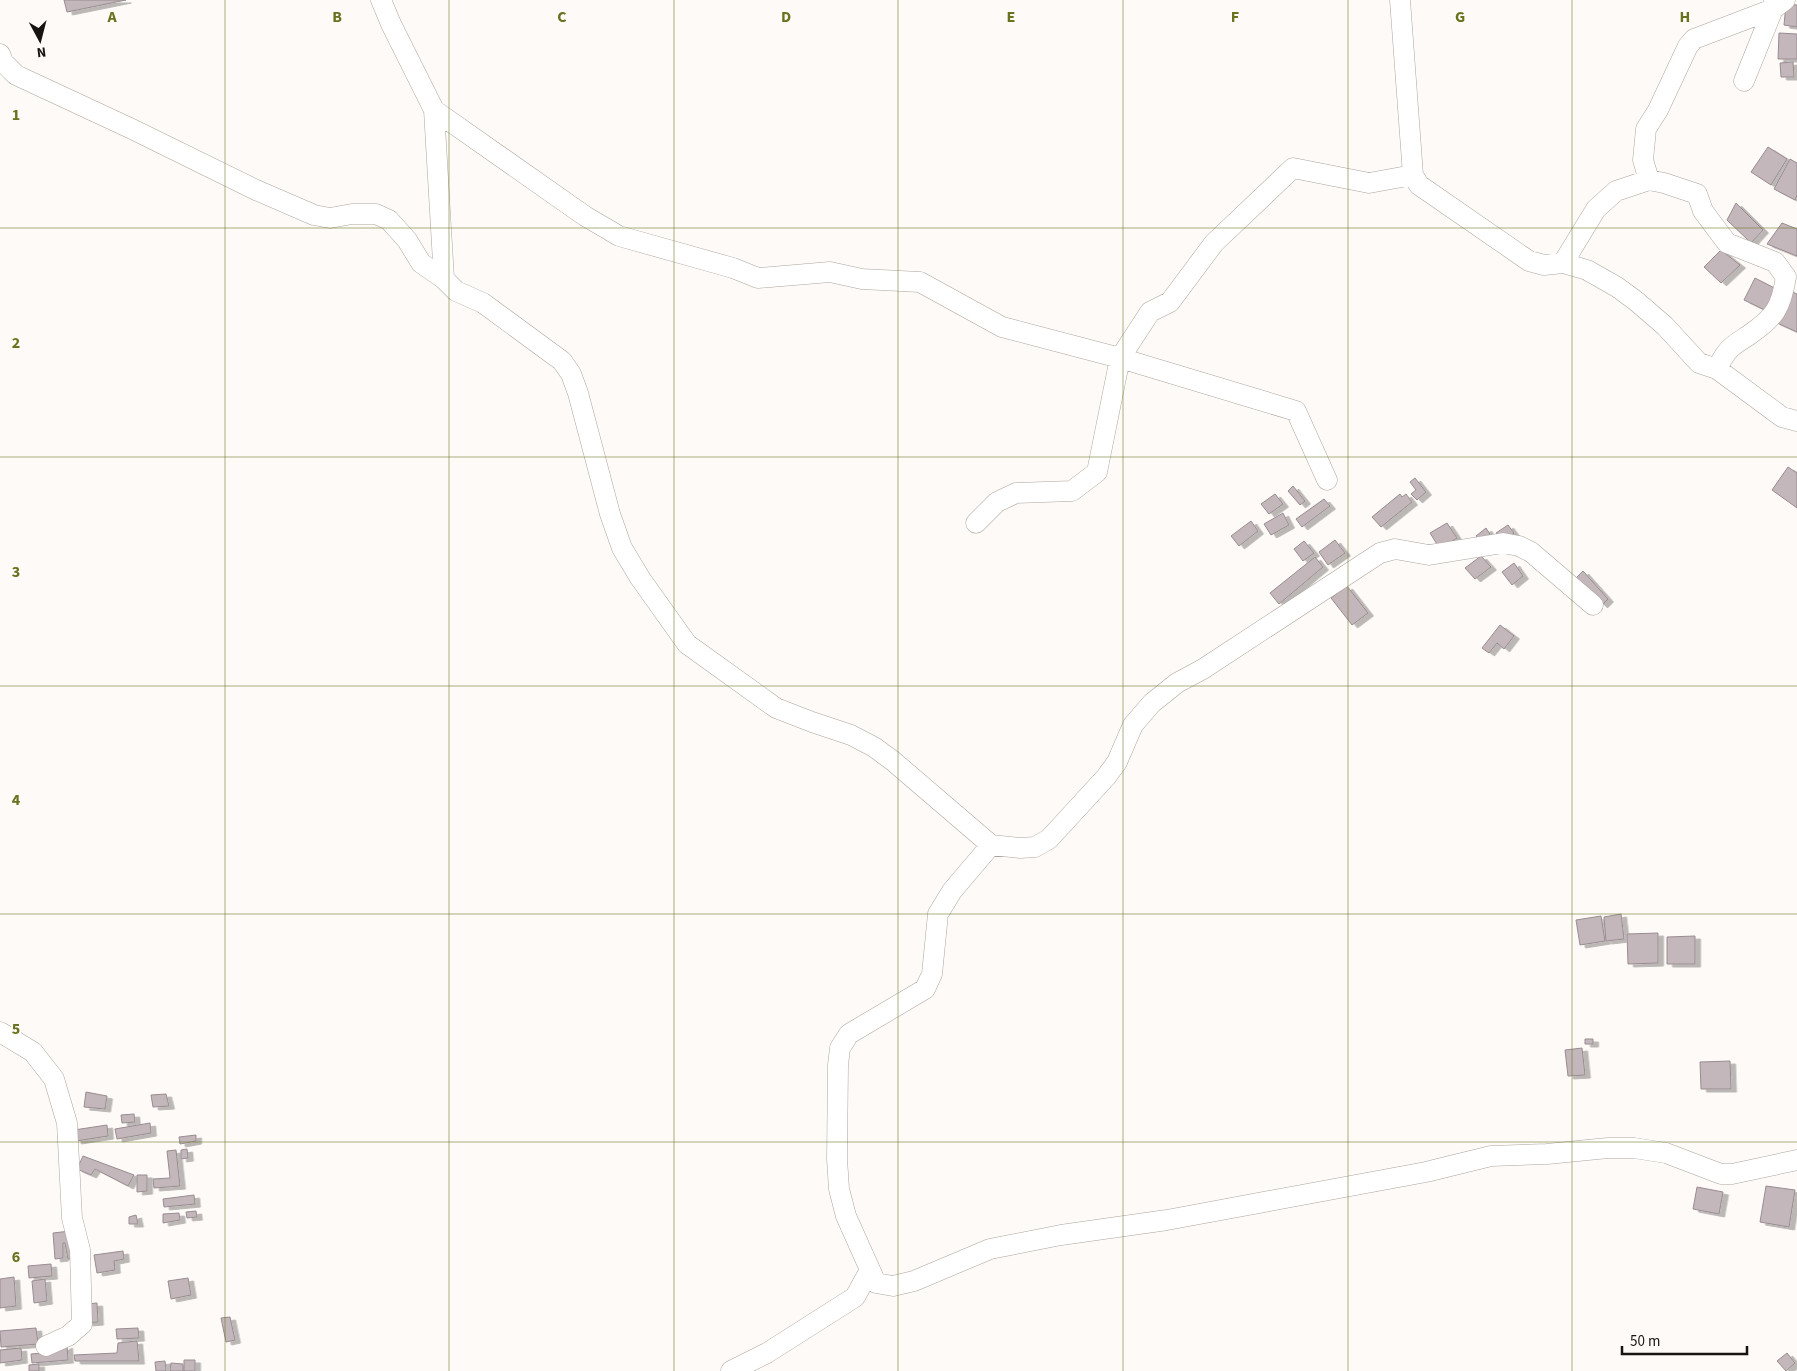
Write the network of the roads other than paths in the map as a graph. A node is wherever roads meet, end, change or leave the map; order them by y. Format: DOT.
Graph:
graph roads {
  1 [pos="381,0"];
  2 [pos="1400,0"];
  3 [pos="1777,3"];
  4 [pos="1,62"];
  5 [pos="1744,81"];
  6 [pos="434,110"];
  7 [pos="1413,175"];
  8 [pos="1649,180"];
  9 [pos="1563,263"];
  10 [pos="444,279"];
  11 [pos="1120,358"];
  12 [pos="1717,369"];
  13 [pos="1797,421"];
  14 [pos="1327,480"];
  15 [pos="976,523"];
  16 [pos="1594,605"];
  17 [pos="991,845"];
  18 [pos="0,1032"];
  19 [pos="1797,1160"];
  20 [pos="870,1270"];
  21 [pos="46,1346"];
  22 [pos="731,1371"];
  1 -- 6 [label="street"];
  2 -- 7 [label="street"];
  3 -- 5 [label="street"];
  3 -- 8 [label="street"];
  4 -- 10 [label="street"];
  6 -- 10 [label="street"];
  6 -- 11 [label="street"];
  7 -- 9 [label="street"];
  7 -- 11 [label="street"];
  8 -- 9 [label="street"];
  8 -- 12 [label="street"];
  9 -- 12 [label="street"];
  10 -- 17 [label="street"];
  11 -- 14 [label="street"];
  11 -- 15 [label="street"];
  12 -- 13 [label="street"];
  16 -- 17 [label="street"];
  17 -- 20 [label="street"];
  18 -- 21 [label="street"];
  19 -- 20 [label="street"];
  20 -- 22 [label="street"];
}
